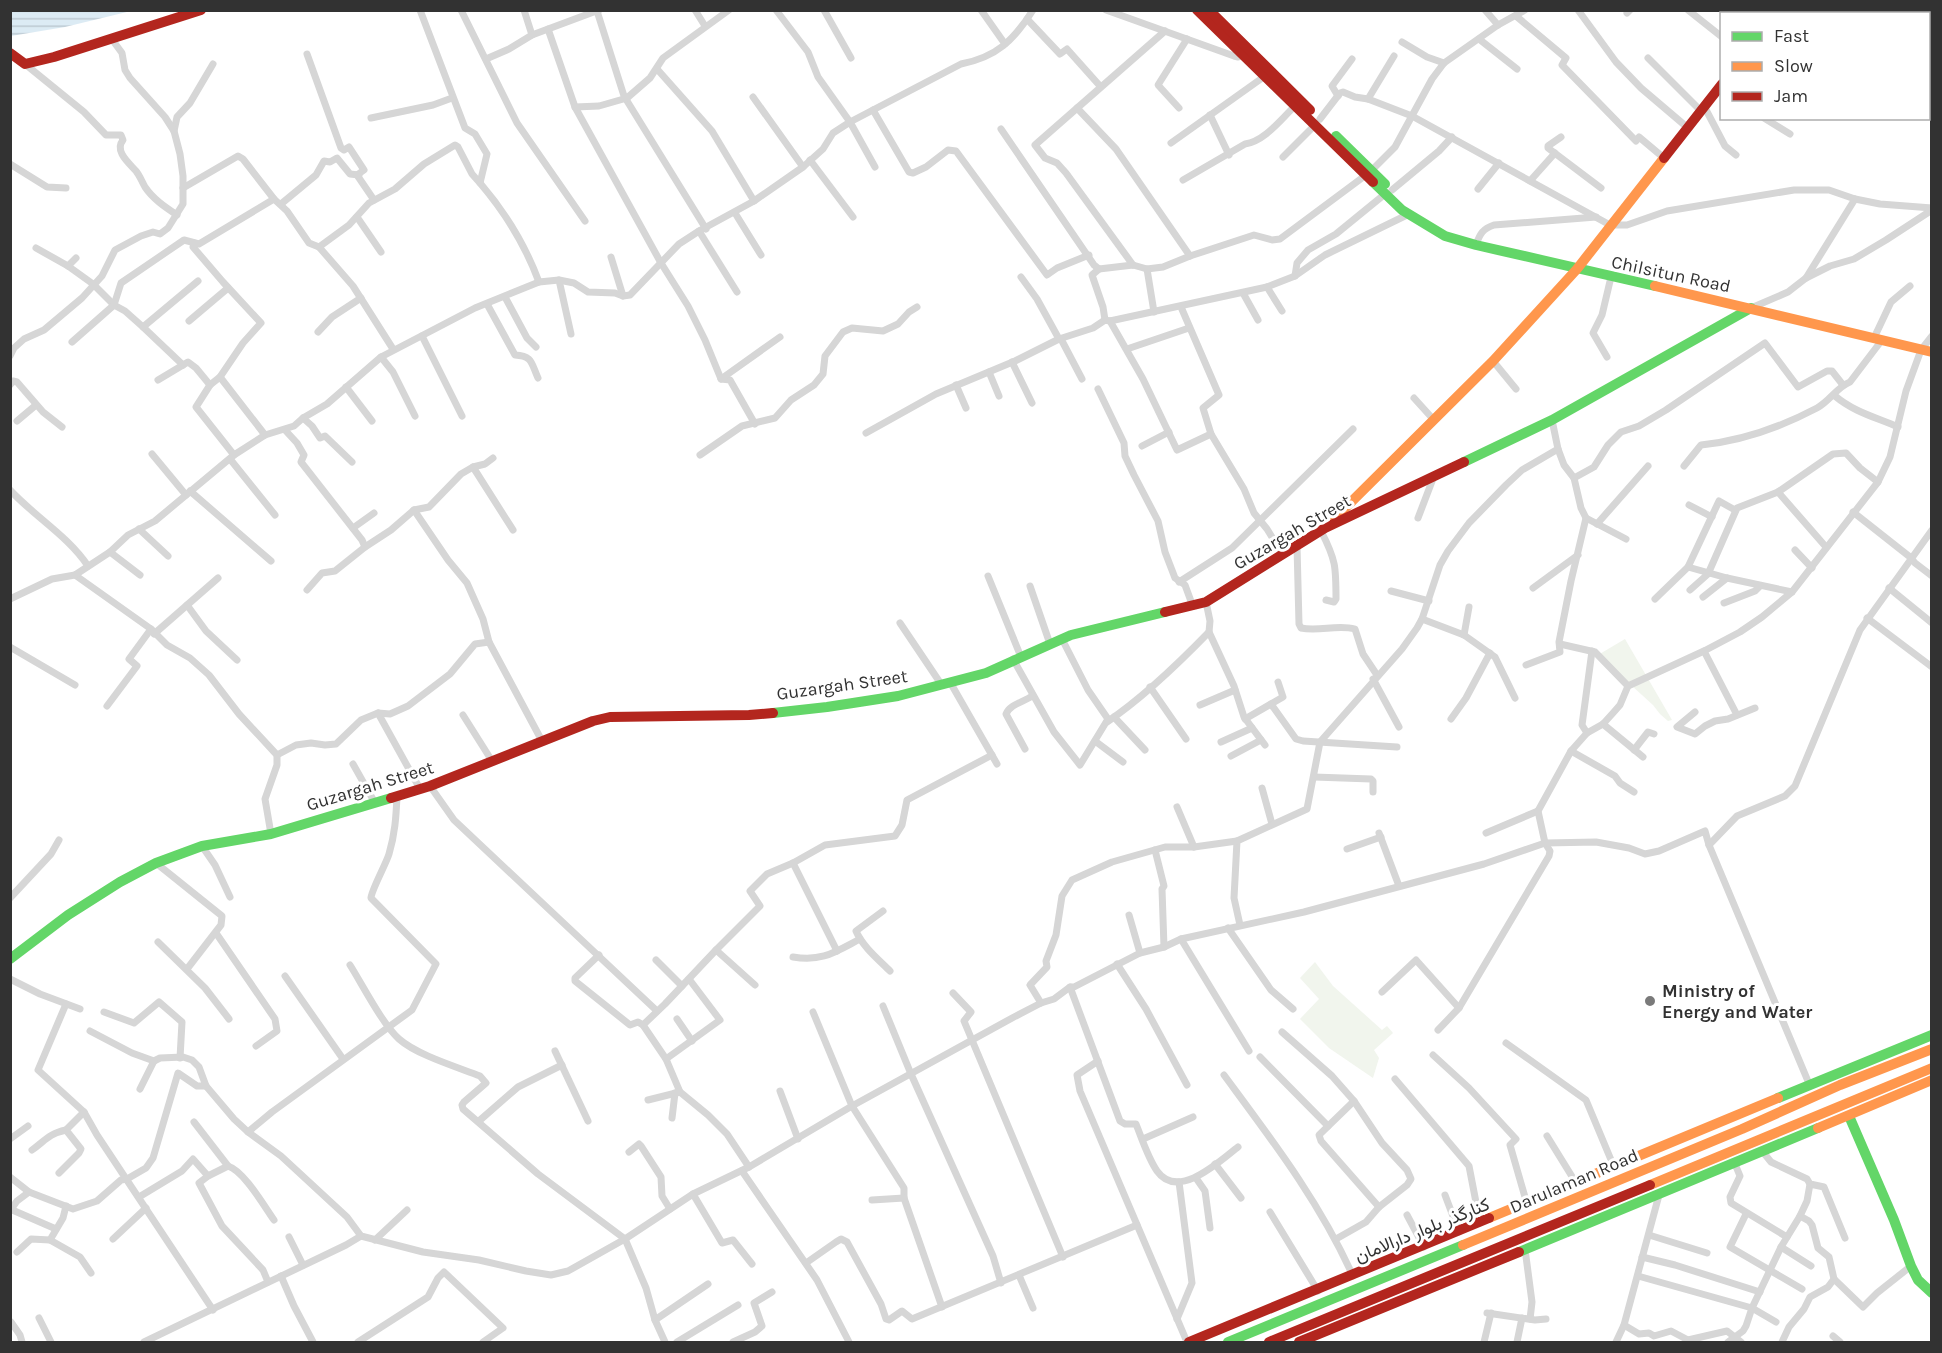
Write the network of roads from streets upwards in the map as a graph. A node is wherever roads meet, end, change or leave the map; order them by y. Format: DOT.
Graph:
graph roads {
  1 [pos="201,10"];
  2 [pos="420,10"];
  3 [pos="461,10"];
  4 [pos="524,10"];
  5 [pos="695,10"];
  6 [pos="729,10"];
  7 [pos="776,10"];
  8 [pos="824,10"];
  9 [pos="981,10"];
  10 [pos="1033,10"];
  11 [pos="1106,10"];
  12 [pos="1197,10"];
  13 [pos="1209,10"];
  14 [pos="1485,10"];
  15 [pos="1525,10"];
  16 [pos="1578,10"];
  17 [pos="1688,10"];
  18 [pos="598,11"];
  19 [pos="1516,16"];
  20 [pos="1028,19"];
  21 [pos="1498,25"];
  22 [pos="705,27"];
  23 [pos="548,29"];
  24 [pos="1165,31"];
  25 [pos="532,35"];
  26 [pos="1720,35"];
  27 [pos="111,38"];
  28 [pos="1187,39"];
  29 [pos="1479,39"];
  30 [pos="1402,42"];
  31 [pos="1005,44"];
  32 [pos="10,53"];
  33 [pos="308,54"];
  34 [pos="1242,54"];
  35 [pos="1394,56"];
  36 [pos="851,58"];
  37 [pos="1648,58"];
  38 [pos="486,59"];
  39 [pos="1352,59"];
  40 [pos="1444,63"];
  41 [pos="26,64"];
  42 [pos="213,64"];
  43 [pos="657,69"];
  44 [pos="1517,69"];
  45 [pos="1264,76"];
  46 [pos="1100,86"];
  47 [pos="1720,88"];
  48 [pos="1338,96"];
  49 [pos="753,97"];
  50 [pos="452,98"];
  51 [pos="627,98"];
  52 [pos="1368,99"];
  53 [pos="1295,106"];
  54 [pos="575,107"];
  55 [pos="1077,108"];
  56 [pos="1179,108"];
  57 [pos="1703,109"];
  58 [pos="873,110"];
  59 [pos="1210,115"];
  60 [pos="1412,116"];
  61 [pos="371,118"];
  62 [pos="1767,120"];
  63 [pos="850,122"];
  64 [pos="1317,122"];
  65 [pos="1688,128"];
  66 [pos="1001,129"];
  67 [pos="174,131"];
  68 [pos="1790,134"];
  69 [pos="1452,137"];
  70 [pos="1561,137"];
  71 [pos="1171,143"];
  72 [pos="1555,153"];
  73 [pos="1229,155"];
  74 [pos="1736,155"];
  75 [pos="1283,157"];
  76 [pos="1664,158"];
  77 [pos="810,160"];
  78 [pos="1499,163"];
  79 [pos="10,164"];
  80 [pos="802,167"];
  81 [pos="875,167"];
  82 [pos="1369,173"];
  83 [pos="359,175"];
  84 [pos="1183,180"];
  85 [pos="1530,181"];
  86 [pos="480,183"];
  87 [pos="66,188"];
  88 [pos="183,188"];
  89 [pos="1601,188"];
  90 [pos="1478,189"];
  91 [pos="1388,192"];
  92 [pos="1854,199"];
  93 [pos="375,200"];
  94 [pos="754,201"];
  95 [pos="278,202"];
  96 [pos="1932,209"];
  97 [pos="735,213"];
  98 [pos="1409,214"];
  99 [pos="177,215"];
  100 [pos="853,217"];
  101 [pos="1596,217"];
  102 [pos="357,218"];
  103 [pos="585,222"];
  104 [pos="1610,225"];
  105 [pos="702,230"];
  106 [pos="194,243"];
  107 [pos="1476,245"];
  108 [pos="319,247"];
  109 [pos="36,248"];
  110 [pos="381,252"];
  111 [pos="761,255"];
  112 [pos="1089,255"];
  113 [pos="1190,256"];
  114 [pos="611,257"];
  115 [pos="76,258"];
  116 [pos="661,263"];
  117 [pos="1133,265"];
  118 [pos="68,266"];
  119 [pos="1099,269"];
  120 [pos="1147,269"];
  121 [pos="1576,269"];
  122 [pos="1294,276"];
  123 [pos="1021,277"];
  124 [pos="1611,277"];
  125 [pos="1806,278"];
  126 [pos="559,280"];
  127 [pos="198,281"];
  128 [pos="539,282"];
  129 [pos="93,284"];
  130 [pos="1910,286"];
  131 [pos="1267,287"];
  132 [pos="228,288"];
  133 [pos="736,292"];
  134 [pos="1243,293"];
  135 [pos="623,296"];
  136 [pos="505,297"];
  137 [pos="361,298"];
  138 [pos="488,304"];
  139 [pos="114,305"];
  140 [pos="1181,306"];
  141 [pos="917,307"];
  142 [pos="1751,308"];
  143 [pos="1282,310"];
  144 [pos="1154,312"];
  145 [pos="1257,320"];
  146 [pos="189,321"];
  147 [pos="1107,321"];
  148 [pos="143,327"];
  149 [pos="1189,328"];
  150 [pos="318,332"];
  151 [pos="571,334"];
  152 [pos="422,336"];
  153 [pos="1932,336"];
  154 [pos="780,337"];
  155 [pos="1060,339"];
  156 [pos="1878,339"];
  157 [pos="72,342"];
  158 [pos="12,347"];
  159 [pos="536,347"];
  160 [pos="393,350"];
  161 [pos="1127,350"];
  162 [pos="1926,351"];
  163 [pos="10,356"];
  164 [pos="381,357"];
  165 [pos="1607,357"];
  166 [pos="1493,360"];
  167 [pos="1012,362"];
  168 [pos="183,365"];
  169 [pos="989,372"];
  170 [pos="220,376"];
  171 [pos="538,378"];
  172 [pos="721,379"];
  173 [pos="1082,379"];
  174 [pos="158,380"];
  175 [pos="10,385"];
  176 [pos="210,385"];
  177 [pos="956,385"];
  178 [pos="1843,385"];
  179 [pos="346,387"];
  180 [pos="1098,389"];
  181 [pos="1516,390"];
  182 [pos="999,396"];
  183 [pos="1835,396"];
  184 [pos="1414,398"];
  185 [pos="1032,403"];
  186 [pos="36,405"];
  187 [pos="966,408"];
  188 [pos="415,416"];
  189 [pos="462,416"];
  190 [pos="303,418"];
  191 [pos="1433,419"];
  192 [pos="1552,420"];
  193 [pos="18,421"];
  194 [pos="372,421"];
  195 [pos="755,424"];
  196 [pos="62,427"];
  197 [pos="1898,427"];
  198 [pos="1353,429"];
  199 [pos="285,430"];
  200 [pos="1169,432"];
  201 [pos="866,433"];
  202 [pos="1211,434"];
  203 [pos="266,435"];
  204 [pos="1142,446"];
  205 [pos="1558,449"];
  206 [pos="152,454"];
  207 [pos="700,455"];
  208 [pos="232,457"];
  209 [pos="494,458"];
  210 [pos="352,462"];
  211 [pos="1648,466"];
  212 [pos="1684,466"];
  213 [pos="473,467"];
  214 [pos="1434,476"];
  215 [pos="1574,478"];
  216 [pos="1878,482"];
  217 [pos="10,490"];
  218 [pos="1778,492"];
  219 [pos="188,493"];
  220 [pos="1689,506"];
  221 [pos="414,510"];
  222 [pos="1735,510"];
  223 [pos="1853,512"];
  224 [pos="374,513"];
  225 [pos="276,515"];
  226 [pos="1712,517"];
  227 [pos="1418,518"];
  228 [pos="1586,518"];
  229 [pos="1261,520"];
  230 [pos="1597,524"];
  231 [pos="353,528"];
  232 [pos="139,529"];
  233 [pos="513,530"];
  234 [pos="1323,530"];
  235 [pos="1932,530"];
  236 [pos="1626,539"];
  237 [pos="1297,546"];
  238 [pos="365,547"];
  239 [pos="1826,548"];
  240 [pos="1796,550"];
  241 [pos="110,552"];
  242 [pos="1283,555"];
  243 [pos="1578,555"];
  244 [pos="168,556"];
  245 [pos="1911,557"];
  246 [pos="271,561"];
  247 [pos="88,566"];
  248 [pos="1688,567"];
  249 [pos="1812,568"];
  250 [pos="1708,574"];
  251 [pos="75,575"];
  252 [pos="140,575"];
  253 [pos="988,576"];
  254 [pos="1932,576"];
  255 [pos="218,578"];
  256 [pos="1726,578"];
  257 [pos="1179,582"];
  258 [pos="1030,586"];
  259 [pos="1760,586"];
  260 [pos="1533,588"];
  261 [pos="1889,588"];
  262 [pos="307,590"];
  263 [pos="1690,590"];
  264 [pos="1391,591"];
  265 [pos="1792,592"];
  266 [pos="1703,597"];
  267 [pos="10,599"];
  268 [pos="1655,599"];
  269 [pos="1326,600"];
  270 [pos="1429,601"];
  271 [pos="1206,602"];
  272 [pos="1724,603"];
  273 [pos="1192,604"];
  274 [pos="187,605"];
  275 [pos="1469,607"];
  276 [pos="1867,618"];
  277 [pos="1422,619"];
  278 [pos="900,623"];
  279 [pos="1932,623"];
  280 [pos="152,631"];
  281 [pos="1209,632"];
  282 [pos="1464,635"];
  283 [pos="1062,639"];
  284 [pos="489,642"];
  285 [pos="1050,644"];
  286 [pos="1560,644"];
  287 [pos="10,648"];
  288 [pos="1592,651"];
  289 [pos="1704,651"];
  290 [pos="1490,653"];
  291 [pos="1017,658"];
  292 [pos="237,660"];
  293 [pos="1526,665"];
  294 [pos="1932,667"];
  295 [pos="1375,677"];
  296 [pos="1278,682"];
  297 [pos="946,683"];
  298 [pos="75,685"];
  299 [pos="1628,686"];
  300 [pos="1150,687"];
  301 [pos="1235,690"];
  302 [pos="1032,696"];
  303 [pos="1515,698"];
  304 [pos="1271,704"];
  305 [pos="1200,705"];
  306 [pos="107,706"];
  307 [pos="1755,708"];
  308 [pos="1695,712"];
  309 [pos="378,713"];
  310 [pos="463,715"];
  311 [pos="1737,715"];
  312 [pos="1114,717"];
  313 [pos="1245,719"];
  314 [pos="1451,719"];
  315 [pos="1107,722"];
  316 [pos="1603,724"];
  317 [pos="1400,727"];
  318 [pos="1252,728"];
  319 [pos="1587,733"];
  320 [pos="1654,734"];
  321 [pos="1186,739"];
  322 [pos="542,741"];
  323 [pos="1095,741"];
  324 [pos="1221,742"];
  325 [pos="1320,742"];
  326 [pos="1397,747"];
  327 [pos="1025,749"];
  328 [pos="1145,750"];
  329 [pos="1635,750"];
  330 [pos="1571,751"];
  331 [pos="277,755"];
  332 [pos="992,755"];
  333 [pos="1231,756"];
  334 [pos="1643,757"];
  335 [pos="492,761"];
  336 [pos="1123,762"];
  337 [pos="352,764"];
  338 [pos="997,764"];
  339 [pos="1314,777"];
  340 [pos="425,788"];
  341 [pos="1262,788"];
  342 [pos="1373,792"];
  343 [pos="1634,792"];
  344 [pos="397,796"];
  345 [pos="375,803"];
  346 [pos="1177,807"];
  347 [pos="1538,811"];
  348 [pos="1272,824"];
  349 [pos="1485,833"];
  350 [pos="271,834"];
  351 [pos="59,840"];
  352 [pos="1238,841"];
  353 [pos="1545,843"];
  354 [pos="1709,845"];
  355 [pos="202,846"];
  356 [pos="1194,847"];
  357 [pos="1347,849"];
  358 [pos="1155,850"];
  359 [pos="156,863"];
  360 [pos="793,863"];
  361 [pos="1399,886"];
  362 [pos="230,897"];
  363 [pos="10,898"];
  364 [pos="883,911"];
  365 [pos="1129,915"];
  366 [pos="1240,925"];
  367 [pos="1228,928"];
  368 [pos="216,933"];
  369 [pos="860,939"];
  370 [pos="1180,939"];
  371 [pos="159,942"];
  372 [pos="1164,947"];
  373 [pos="716,950"];
  374 [pos="837,951"];
  375 [pos="1140,953"];
  376 [pos="599,955"];
  377 [pos="793,957"];
  378 [pos="11,958"];
  379 [pos="656,960"];
  380 [pos="350,964"];
  381 [pos="1117,964"];
  382 [pos="187,969"];
  383 [pos="890,971"];
  384 [pos="285,976"];
  385 [pos="10,978"];
  386 [pos="689,979"];
  387 [pos="755,985"];
  388 [pos="682,986"];
  389 [pos="1070,987"];
  390 [pos="1383,992"];
  391 [pos="953,993"];
  392 [pos="1041,1003"];
  393 [pos="66,1004"];
  394 [pos="883,1006"];
  395 [pos="1459,1008"];
  396 [pos="80,1009"];
  397 [pos="1293,1009"];
  398 [pos="657,1011"];
  399 [pos="104,1012"];
  400 [pos="813,1012"];
  401 [pos="677,1019"];
  402 [pos="230,1020"];
  403 [pos="643,1025"];
  404 [pos="388,1027"];
  405 [pos="1438,1030"];
  406 [pos="90,1031"];
  407 [pos="1282,1032"];
  408 [pos="1932,1035"];
  409 [pos="692,1041"];
  410 [pos="973,1041"];
  411 [pos="1506,1043"];
  412 [pos="256,1046"];
  413 [pos="1932,1049"];
  414 [pos="555,1052"];
  415 [pos="1249,1052"];
  416 [pos="1433,1055"];
  417 [pos="1260,1057"];
  418 [pos="180,1058"];
  419 [pos="343,1059"];
  420 [pos="666,1059"];
  421 [pos="154,1061"];
  422 [pos="1098,1061"];
  423 [pos="562,1065"];
  424 [pos="1932,1068"];
  425 [pos="911,1074"];
  426 [pos="1224,1075"];
  427 [pos="1395,1079"];
  428 [pos="1932,1080"];
  429 [pos="1187,1085"];
  430 [pos="206,1086"];
  431 [pos="1810,1086"];
  432 [pos="140,1089"];
  433 [pos="780,1091"];
  434 [pos="677,1092"];
  435 [pos="648,1100"];
  436 [pos="1354,1101"];
  437 [pos="852,1106"];
  438 [pos="84,1112"];
  439 [pos="1849,1116"];
  440 [pos="1193,1117"];
  441 [pos="672,1118"];
  442 [pos="479,1121"];
  443 [pos="588,1121"];
  444 [pos="194,1122"];
  445 [pos="28,1126"];
  446 [pos="1328,1126"];
  447 [pos="66,1130"];
  448 [pos="248,1132"];
  449 [pos="1547,1136"];
  450 [pos="10,1139"];
  451 [pos="798,1139"];
  452 [pos="1143,1139"];
  453 [pos="1238,1147"];
  454 [pos="32,1150"];
  455 [pos="629,1152"];
  456 [pos="1763,1152"];
  457 [pos="1215,1164"];
  458 [pos="1735,1164"];
  459 [pos="228,1166"];
  460 [pos="749,1167"];
  461 [pos="1614,1167"];
  462 [pos="742,1171"];
  463 [pos="59,1173"];
  464 [pos="208,1176"];
  465 [pos="10,1177"];
  466 [pos="1196,1178"];
  467 [pos="127,1179"];
  468 [pos="1179,1182"];
  469 [pos="1576,1183"];
  470 [pos="1810,1184"];
  471 [pos="29,1192"];
  472 [pos="693,1194"];
  473 [pos="1445,1195"];
  474 [pos="1659,1195"];
  475 [pos="140,1197"];
  476 [pos="904,1198"];
  477 [pos="1241,1198"];
  478 [pos="872,1200"];
  479 [pos="1527,1204"];
  480 [pos="66,1206"];
  481 [pos="146,1208"];
  482 [pos="1379,1208"];
  483 [pos="11,1209"];
  484 [pos="670,1209"];
  485 [pos="407,1210"];
  486 [pos="1270,1212"];
  487 [pos="1746,1214"];
  488 [pos="1407,1215"];
  489 [pos="1800,1216"];
  490 [pos="274,1220"];
  491 [pos="1480,1223"];
  492 [pos="1137,1225"];
  493 [pos="1210,1228"];
  494 [pos="56,1229"];
  495 [pos="1459,1232"];
  496 [pos="1649,1235"];
  497 [pos="361,1236"];
  498 [pos="289,1237"];
  499 [pos="1787,1237"];
  500 [pos="1845,1238"];
  501 [pos="113,1239"];
  502 [pos="625,1239"];
  503 [pos="1336,1239"];
  504 [pos="50,1240"];
  505 [pos="375,1240"];
  506 [pos="1424,1246"];
  507 [pos="1781,1247"];
  508 [pos="1525,1249"];
  509 [pos="17,1252"];
  510 [pos="1707,1253"];
  511 [pos="1063,1257"];
  512 [pos="1642,1257"];
  513 [pos="806,1263"];
  514 [pos="752,1264"];
  515 [pos="303,1265"];
  516 [pos="1811,1266"];
  517 [pos="1911,1266"];
  518 [pos="1771,1270"];
  519 [pos="91,1273"];
  520 [pos="1019,1275"];
  521 [pos="281,1276"];
  522 [pos="1638,1276"];
  523 [pos="1348,1278"];
  524 [pos="1834,1280"];
  525 [pos="268,1282"];
  526 [pos="1001,1283"];
  527 [pos="708,1284"];
  528 [pos="1802,1289"];
  529 [pos="1318,1291"];
  530 [pos="772,1292"];
  531 [pos="1348,1292"];
  532 [pos="1760,1292"];
  533 [pos="1932,1293"];
  534 [pos="738,1305"];
  535 [pos="942,1307"];
  536 [pos="1033,1308"];
  537 [pos="1752,1308"];
  538 [pos="213,1310"];
  539 [pos="1357,1312"];
  540 [pos="39,1318"];
  541 [pos="1522,1318"];
  542 [pos="1177,1319"];
  543 [pos="1530,1319"];
  544 [pos="1546,1319"];
  545 [pos="655,1320"];
  546 [pos="11,1322"];
  547 [pos="1776,1322"];
  548 [pos="1624,1325"];
  549 [pos="1735,1335"];
  550 [pos="1833,1336"];
  551 [pos="22,1342"];
  552 [pos="51,1342"];
  553 [pos="144,1342"];
  554 [pos="314,1342"];
  555 [pos="358,1342"];
  556 [pos="483,1342"];
  557 [pos="665,1342"];
  558 [pos="677,1342"];
  559 [pos="733,1342"];
  560 [pos="849,1342"];
  561 [pos="1188,1342"];
  562 [pos="1228,1342"];
  563 [pos="1269,1342"];
  564 [pos="1299,1342"];
  565 [pos="1484,1342"];
  566 [pos="1517,1342"];
  567 [pos="1616,1342"];
  568 [pos="1728,1342"];
  569 [pos="1741,1342"];
  570 [pos="1782,1342"];
  571 [pos="1840,1342"];
  1 -- 27 [label="street"];
  2 -- 50 [label="street"];
  3 -- 38 [label="street"];
  4 -- 25 [label="street"];
  5 -- 22 [label="street"];
  6 -- 22 [label="street"];
  7 -- 63 [label="street"];
  8 -- 36 [label="street"];
  9 -- 31 [label="street"];
  10 -- 20 [label="street"];
  11 -- 24 [label="street"];
  12 -- 34 [label="street, Chilsitun Road"];
  13 -- 64 [label="street, Chilsitun Road"];
  14 -- 21 [label="street"];
  15 -- 19 [label="street"];
  16 -- 65 [label="street"];
  17 -- 26 [label="street"];
  18 -- 23 [label="street"];
  18 -- 51 [label="street"];
  19 -- 21 [label="street"];
  19 -- 76 [label="street"];
  20 -- 31 [label="street"];
  20 -- 46 [label="street"];
  21 -- 29 [label="street"];
  22 -- 43 [label="street"];
  23 -- 25 [label="street"];
  23 -- 54 [label="street"];
  24 -- 28 [label="street"];
  24 -- 46 [label="street"];
  25 -- 38 [label="street"];
  27 -- 41 [label="street"];
  27 -- 67 [label="street"];
  28 -- 34 [label="street"];
  28 -- 56 [label="street"];
  29 -- 40 [label="street"];
  29 -- 44 [label="street"];
  30 -- 40 [label="street"];
  31 -- 58 [label="street"];
  32 -- 41 [label="street"];
  33 -- 83 [label="street"];
  34 -- 45 [label="street, Chilsitun Road"];
  35 -- 52 [label="street"];
  37 -- 57 [label="street"];
  38 -- 103 [label="street"];
  39 -- 48 [label="street"];
  40 -- 60 [label="street"];
  41 -- 99 [label="street"];
  42 -- 67 [label="street"];
  43 -- 51 [label="street"];
  43 -- 94 [label="street"];
  45 -- 53 [label="street, Chilsitun Road"];
  45 -- 59 [label="street"];
  46 -- 55 [label="street"];
  47 -- 57 [label="street"];
  48 -- 52 [label="street"];
  48 -- 64 [label="street"];
  49 -- 80 [label="street"];
  50 -- 61 [label="street"];
  50 -- 86 [label="street"];
  51 -- 54 [label="street"];
  51 -- 105 [label="street"];
  52 -- 60 [label="street"];
  53 -- 64 [label="street, Chilsitun Road"];
  53 -- 73 [label="street"];
  54 -- 116 [label="street"];
  55 -- 113 [label="street"];
  55 -- 117 [label="street"];
  57 -- 65 [label="street"];
  57 -- 74 [label="street"];
  58 -- 63 [label="street"];
  58 -- 112 [label="street"];
  59 -- 71 [label="street"];
  59 -- 73 [label="street"];
  60 -- 69 [label="street"];
  60 -- 82 [label="street"];
  62 -- 68 [label="street"];
  63 -- 77 [label="street"];
  63 -- 81 [label="street"];
  64 -- 75 [label="street"];
  64 -- 82 [label="street, Chilsitun Road"];
  65 -- 76 [label="street"];
  66 -- 112 [label="street"];
  67 -- 88 [label="street"];
  69 -- 78 [label="street"];
  69 -- 91 [label="street"];
  70 -- 72 [label="street"];
  72 -- 85 [label="street"];
  72 -- 89 [label="street"];
  73 -- 84 [label="street"];
  76 -- 104 [label="street"];
  77 -- 80 [label="street"];
  77 -- 100 [label="street"];
  78 -- 85 [label="street"];
  78 -- 90 [label="street"];
  79 -- 87 [label="street"];
  80 -- 94 [label="street"];
  82 -- 91 [label="street, Chilsitun Road"];
  82 -- 113 [label="street"];
  83 -- 93 [label="street"];
  83 -- 95 [label="street"];
  85 -- 101 [label="street"];
  86 -- 93 [label="street"];
  86 -- 128 [label="street"];
  88 -- 95 [label="street"];
  88 -- 99 [label="street"];
  91 -- 98 [label="street, Chilsitun Road"];
  91 -- 122 [label="street"];
  92 -- 96 [label="street"];
  92 -- 104 [label="street"];
  92 -- 125 [label="street"];
  93 -- 102 [label="street"];
  94 -- 97 [label="street"];
  95 -- 106 [label="street"];
  95 -- 108 [label="street"];
  96 -- 125 [label="street"];
  97 -- 105 [label="street"];
  97 -- 111 [label="street"];
  98 -- 107 [label="street, Chilsitun Road"];
  98 -- 122 [label="street"];
  99 -- 129 [label="street"];
  101 -- 104 [label="street"];
  101 -- 107 [label="street"];
  102 -- 108 [label="street"];
  102 -- 110 [label="street"];
  104 -- 121 [label="street"];
  105 -- 116 [label="street"];
  105 -- 133 [label="street"];
  106 -- 132 [label="street"];
  106 -- 139 [label="street"];
  107 -- 121 [label="street, Chilsitun Road"];
  108 -- 137 [label="street"];
  109 -- 118 [label="street"];
  112 -- 119 [label="street"];
  113 -- 120 [label="street"];
  114 -- 135 [label="street"];
  115 -- 118 [label="street"];
  116 -- 135 [label="street"];
  116 -- 172 [label="street"];
  117 -- 119 [label="street"];
  117 -- 120 [label="street"];
  118 -- 129 [label="street"];
  119 -- 147 [label="street"];
  120 -- 144 [label="street"];
  121 -- 124 [label="street, Chilsitun Road"];
  121 -- 166 [label="street"];
  122 -- 131 [label="street"];
  123 -- 155 [label="street"];
  124 -- 142 [label="street, Chilsitun Road"];
  124 -- 165 [label="street"];
  125 -- 142 [label="street"];
  126 -- 128 [label="street"];
  126 -- 135 [label="street"];
  126 -- 151 [label="street"];
  127 -- 148 [label="street"];
  128 -- 136 [label="street"];
  129 -- 139 [label="street"];
  129 -- 158 [label="street"];
  130 -- 156 [label="street"];
  131 -- 134 [label="street"];
  131 -- 143 [label="street"];
  132 -- 146 [label="street"];
  132 -- 170 [label="street"];
  134 -- 140 [label="street"];
  134 -- 145 [label="street"];
  136 -- 138 [label="street"];
  136 -- 159 [label="street"];
  137 -- 150 [label="street"];
  137 -- 160 [label="street"];
  138 -- 152 [label="street"];
  138 -- 171 [label="street"];
  139 -- 148 [label="street"];
  139 -- 157 [label="street"];
  140 -- 144 [label="street"];
  140 -- 149 [label="street"];
  141 -- 195 [label="street"];
  142 -- 156 [label="street, Chilsitun Road"];
  142 -- 192 [label="street, Guzargah Street"];
  144 -- 147 [label="street"];
  147 -- 155 [label="street"];
  147 -- 161 [label="street"];
  148 -- 168 [label="street"];
  149 -- 161 [label="street"];
  149 -- 202 [label="street"];
  152 -- 160 [label="street"];
  152 -- 189 [label="street"];
  153 -- 162 [label="street"];
  154 -- 172 [label="street"];
  155 -- 167 [label="street"];
  155 -- 173 [label="street"];
  156 -- 162 [label="street, Chilsitun Road"];
  156 -- 178 [label="street"];
  158 -- 163 [label="street"];
  160 -- 164 [label="street"];
  161 -- 200 [label="street"];
  162 -- 197 [label="street"];
  164 -- 179 [label="street"];
  164 -- 188 [label="street"];
  166 -- 181 [label="street"];
  166 -- 191 [label="street"];
  167 -- 169 [label="street"];
  167 -- 185 [label="street"];
  168 -- 174 [label="street"];
  168 -- 176 [label="street"];
  169 -- 177 [label="street"];
  169 -- 182 [label="street"];
  170 -- 176 [label="street"];
  170 -- 203 [label="street"];
  172 -- 195 [label="street"];
  175 -- 186 [label="street"];
  176 -- 208 [label="street"];
  177 -- 187 [label="street"];
  177 -- 201 [label="street"];
  178 -- 183 [label="street"];
  178 -- 215 [label="street"];
  179 -- 190 [label="street"];
  179 -- 194 [label="street"];
  180 -- 257 [label="street"];
  183 -- 197 [label="street"];
  183 -- 212 [label="street"];
  184 -- 191 [label="street"];
  186 -- 193 [label="street"];
  186 -- 196 [label="street"];
  190 -- 199 [label="street"];
  190 -- 210 [label="street"];
  191 -- 234 [label="street"];
  192 -- 205 [label="street"];
  192 -- 214 [label="street, Guzargah Street"];
  195 -- 207 [label="street"];
  197 -- 216 [label="street"];
  198 -- 229 [label="street"];
  199 -- 203 [label="street"];
  199 -- 231 [label="street"];
  200 -- 202 [label="street"];
  200 -- 204 [label="street"];
  202 -- 229 [label="street"];
  203 -- 208 [label="street"];
  205 -- 215 [label="street"];
  205 -- 270 [label="street"];
  206 -- 219 [label="street"];
  208 -- 219 [label="street"];
  208 -- 225 [label="street"];
  209 -- 213 [label="street"];
  211 -- 230 [label="street"];
  213 -- 221 [label="street"];
  213 -- 233 [label="street"];
  214 -- 227 [label="street"];
  214 -- 234 [label="street, Guzargah Street"];
  215 -- 228 [label="street"];
  216 -- 218 [label="street"];
  216 -- 223 [label="street"];
  217 -- 247 [label="street"];
  218 -- 222 [label="street"];
  218 -- 239 [label="street"];
  219 -- 232 [label="street"];
  219 -- 246 [label="street"];
  220 -- 226 [label="street"];
  221 -- 238 [label="street"];
  221 -- 284 [label="street"];
  222 -- 226 [label="street"];
  222 -- 250 [label="street"];
  223 -- 239 [label="street"];
  223 -- 245 [label="street"];
  224 -- 231 [label="street"];
  226 -- 248 [label="street"];
  228 -- 230 [label="street"];
  228 -- 243 [label="street"];
  229 -- 242 [label="street"];
  229 -- 257 [label="street"];
  230 -- 236 [label="street"];
  231 -- 238 [label="street"];
  232 -- 241 [label="street"];
  232 -- 244 [label="street"];
  234 -- 237 [label="street, Guzargah Street"];
  234 -- 269 [label="street"];
  235 -- 245 [label="street"];
  237 -- 242 [label="street, Guzargah Street"];
  237 -- 295 [label="street"];
  238 -- 262 [label="street"];
  239 -- 249 [label="street"];
  240 -- 249 [label="street"];
  241 -- 247 [label="street"];
  241 -- 252 [label="street"];
  242 -- 271 [label="street, Guzargah Street"];
  243 -- 260 [label="street"];
  243 -- 286 [label="street"];
  245 -- 254 [label="street"];
  245 -- 261 [label="street"];
  247 -- 251 [label="street"];
  248 -- 250 [label="street"];
  248 -- 268 [label="street"];
  249 -- 265 [label="street"];
  250 -- 256 [label="street"];
  250 -- 263 [label="street"];
  251 -- 267 [label="street"];
  251 -- 280 [label="street"];
  253 -- 291 [label="street"];
  255 -- 274 [label="street"];
  256 -- 259 [label="street"];
  256 -- 266 [label="street"];
  257 -- 273 [label="street"];
  258 -- 285 [label="street"];
  259 -- 265 [label="street"];
  259 -- 272 [label="street"];
  261 -- 276 [label="street"];
  261 -- 279 [label="street"];
  264 -- 270 [label="street"];
  265 -- 289 [label="street"];
  270 -- 277 [label="street"];
  271 -- 273 [label="street, Guzargah Street"];
  271 -- 281 [label="street"];
  273 -- 283 [label="street, Guzargah Street"];
  274 -- 280 [label="street"];
  274 -- 292 [label="street"];
  275 -- 282 [label="street"];
  276 -- 294 [label="street"];
  276 -- 354 [label="street"];
  277 -- 282 [label="street"];
  277 -- 295 [label="street"];
  278 -- 297 [label="street"];
  280 -- 306 [label="street"];
  280 -- 331 [label="street"];
  281 -- 300 [label="street"];
  281 -- 301 [label="street"];
  282 -- 290 [label="street"];
  283 -- 285 [label="street, Guzargah Street"];
  283 -- 315 [label="street"];
  284 -- 309 [label="street"];
  284 -- 322 [label="street"];
  285 -- 291 [label="street, Guzargah Street"];
  286 -- 288 [label="street"];
  286 -- 293 [label="street"];
  287 -- 298 [label="street"];
  288 -- 299 [label="street"];
  288 -- 319 [label="street"];
  289 -- 299 [label="street"];
  289 -- 311 [label="street"];
  290 -- 303 [label="street"];
  290 -- 314 [label="street"];
  291 -- 297 [label="street, Guzargah Street"];
  291 -- 302 [label="street"];
  295 -- 317 [label="street"];
  295 -- 325 [label="street"];
  296 -- 304 [label="street"];
  297 -- 322 [label="street, Guzargah Street"];
  297 -- 332 [label="street"];
  299 -- 316 [label="street"];
  300 -- 312 [label="street"];
  300 -- 321 [label="street"];
  301 -- 305 [label="street"];
  301 -- 313 [label="street"];
  302 -- 323 [label="street"];
  302 -- 327 [label="street"];
  304 -- 313 [label="street"];
  304 -- 325 [label="street"];
  307 -- 311 [label="street"];
  308 -- 311 [label="street"];
  309 -- 331 [label="street"];
  309 -- 340 [label="street"];
  310 -- 335 [label="street"];
  312 -- 315 [label="street"];
  312 -- 328 [label="street"];
  313 -- 318 [label="street"];
  315 -- 323 [label="street"];
  316 -- 319 [label="street"];
  316 -- 329 [label="street"];
  318 -- 324 [label="street"];
  318 -- 333 [label="street"];
  319 -- 330 [label="street"];
  320 -- 329 [label="street"];
  322 -- 335 [label="street, Guzargah Street"];
  323 -- 336 [label="street"];
  325 -- 326 [label="street"];
  325 -- 339 [label="street"];
  329 -- 334 [label="street"];
  330 -- 343 [label="street"];
  330 -- 347 [label="street"];
  331 -- 350 [label="street"];
  332 -- 338 [label="street"];
  332 -- 360 [label="street"];
  335 -- 340 [label="street, Guzargah Street"];
  337 -- 345 [label="street"];
  339 -- 342 [label="street"];
  339 -- 348 [label="street"];
  340 -- 344 [label="street, Guzargah Street"];
  340 -- 376 [label="street"];
  341 -- 348 [label="street"];
  344 -- 345 [label="street, Guzargah Street"];
  344 -- 404 [label="street"];
  345 -- 350 [label="street, Guzargah Street"];
  346 -- 356 [label="street"];
  347 -- 349 [label="street"];
  347 -- 353 [label="street"];
  348 -- 352 [label="street"];
  350 -- 355 [label="street, Guzargah Street"];
  351 -- 363 [label="street"];
  352 -- 356 [label="street"];
  352 -- 366 [label="street"];
  353 -- 354 [label="street"];
  353 -- 361 [label="street"];
  353 -- 395 [label="street"];
  354 -- 431 [label="street"];
  355 -- 359 [label="street, Guzargah Street"];
  355 -- 362 [label="street"];
  356 -- 358 [label="street"];
  357 -- 361 [label="street"];
  358 -- 372 [label="street"];
  358 -- 392 [label="street"];
  359 -- 368 [label="street"];
  359 -- 378 [label="street, Guzargah Street"];
  360 -- 373 [label="street"];
  360 -- 374 [label="street"];
  361 -- 366 [label="street"];
  364 -- 369 [label="street"];
  365 -- 375 [label="street"];
  366 -- 367 [label="street"];
  367 -- 370 [label="street"];
  367 -- 397 [label="street"];
  368 -- 382 [label="street"];
  368 -- 412 [label="street"];
  369 -- 374 [label="street"];
  369 -- 383 [label="street"];
  370 -- 372 [label="street"];
  370 -- 415 [label="street"];
  371 -- 382 [label="street"];
  372 -- 375 [label="street"];
  373 -- 386 [label="street"];
  373 -- 387 [label="street"];
  374 -- 377 [label="street"];
  375 -- 381 [label="street"];
  376 -- 398 [label="street"];
  376 -- 403 [label="street"];
  379 -- 388 [label="street"];
  380 -- 404 [label="street"];
  381 -- 389 [label="street"];
  381 -- 429 [label="street"];
  382 -- 402 [label="street"];
  384 -- 419 [label="street"];
  385 -- 393 [label="street"];
  386 -- 388 [label="street"];
  386 -- 409 [label="street"];
  388 -- 398 [label="street"];
  389 -- 392 [label="street"];
  389 -- 422 [label="street"];
  390 -- 395 [label="street"];
  391 -- 410 [label="street"];
  392 -- 410 [label="street"];
  393 -- 396 [label="street"];
  393 -- 438 [label="street"];
  394 -- 425 [label="street"];
  395 -- 405 [label="street"];
  398 -- 403 [label="street"];
  399 -- 418 [label="street"];
  400 -- 437 [label="street"];
  401 -- 409 [label="street"];
  403 -- 420 [label="street"];
  404 -- 419 [label="street"];
  404 -- 442 [label="street"];
  406 -- 421 [label="street"];
  407 -- 436 [label="street"];
  408 -- 431 [label="street, کنارگذر بلوار دارالامان"];
  409 -- 420 [label="street"];
  410 -- 425 [label="street"];
  410 -- 511 [label="street"];
  411 -- 461 [label="street"];
  413 -- 531 [label="street, Darulaman Road"];
  414 -- 423 [label="street"];
  416 -- 479 [label="street"];
  417 -- 446 [label="street"];
  418 -- 421 [label="street"];
  418 -- 430 [label="street"];
  419 -- 448 [label="street"];
  420 -- 434 [label="street"];
  421 -- 432 [label="street"];
  422 -- 452 [label="street"];
  422 -- 492 [label="street"];
  423 -- 442 [label="street"];
  423 -- 443 [label="street"];
  424 -- 539 [label="street, Darulaman Road"];
  425 -- 437 [label="street"];
  425 -- 526 [label="street"];
  426 -- 503 [label="street"];
  427 -- 491 [label="street"];
  428 -- 439 [label="street"];
  430 -- 448 [label="street"];
  430 -- 467 [label="street"];
  431 -- 461 [label="street, کنارگذر بلوار دارالامان"];
  433 -- 451 [label="street"];
  434 -- 435 [label="street"];
  434 -- 441 [label="street"];
  434 -- 460 [label="street"];
  436 -- 446 [label="street"];
  436 -- 482 [label="street"];
  437 -- 451 [label="street"];
  437 -- 476 [label="street"];
  438 -- 447 [label="street"];
  438 -- 467 [label="street"];
  439 -- 456 [label="street"];
  439 -- 517 [label="street"];
  440 -- 452 [label="street"];
  442 -- 502 [label="street"];
  444 -- 459 [label="street"];
  445 -- 450 [label="street"];
  446 -- 482 [label="street"];
  447 -- 454 [label="street"];
  447 -- 463 [label="street"];
  448 -- 497 [label="street"];
  449 -- 469 [label="street"];
  451 -- 460 [label="street"];
  452 -- 468 [label="street"];
  453 -- 457 [label="street"];
  455 -- 484 [label="street"];
  456 -- 458 [label="street"];
  456 -- 470 [label="street"];
  457 -- 466 [label="street"];
  457 -- 477 [label="street"];
  458 -- 474 [label="street"];
  458 -- 487 [label="street"];
  459 -- 464 [label="street"];
  459 -- 490 [label="street"];
  460 -- 462 [label="street"];
  461 -- 469 [label="street, کنارگذر بلوار دارالامان"];
  462 -- 472 [label="street"];
  462 -- 513 [label="street"];
  464 -- 475 [label="street"];
  464 -- 525 [label="street"];
  465 -- 471 [label="street"];
  466 -- 468 [label="street"];
  466 -- 493 [label="street"];
  467 -- 475 [label="street"];
  467 -- 480 [label="street"];
  468 -- 542 [label="street"];
  469 -- 479 [label="street, کنارگذر بلوار دارالامان"];
  470 -- 489 [label="street"];
  470 -- 500 [label="street"];
  471 -- 480 [label="street"];
  471 -- 483 [label="street"];
  472 -- 484 [label="street"];
  472 -- 514 [label="street"];
  473 -- 495 [label="street"];
  474 -- 496 [label="street"];
  474 -- 508 [label="street"];
  475 -- 481 [label="street"];
  476 -- 478 [label="street"];
  476 -- 535 [label="street"];
  479 -- 491 [label="street, کنارگذر بلوار دارالامان"];
  480 -- 494 [label="street"];
  481 -- 501 [label="street"];
  481 -- 538 [label="street"];
  482 -- 503 [label="street"];
  483 -- 494 [label="street"];
  484 -- 502 [label="street"];
  485 -- 505 [label="street"];
  486 -- 529 [label="street"];
  487 -- 499 [label="street"];
  487 -- 518 [label="street"];
  488 -- 506 [label="street"];
  489 -- 499 [label="street"];
  489 -- 524 [label="street"];
  491 -- 495 [label="street, کنارگذر بلوار دارالامان"];
  492 -- 511 [label="street"];
  492 -- 542 [label="street"];
  494 -- 504 [label="street"];
  495 -- 506 [label="street, کنارگذر بلوار دارالامان"];
  496 -- 510 [label="street"];
  496 -- 512 [label="street"];
  497 -- 505 [label="street"];
  497 -- 515 [label="street"];
  498 -- 515 [label="street"];
  499 -- 507 [label="street"];
  502 -- 505 [label="street"];
  502 -- 545 [label="street"];
  503 -- 523 [label="street"];
  504 -- 509 [label="street"];
  504 -- 519 [label="street"];
  506 -- 523 [label="street, کنارگذر بلوار دارالامان"];
  507 -- 516 [label="street"];
  507 -- 518 [label="street"];
  508 -- 539 [label="street"];
  508 -- 543 [label="street"];
  511 -- 520 [label="street"];
  512 -- 522 [label="street"];
  512 -- 532 [label="street"];
  513 -- 535 [label="street"];
  513 -- 560 [label="street"];
  515 -- 521 [label="street"];
  517 -- 524 [label="street"];
  517 -- 533 [label="street"];
  518 -- 528 [label="street"];
  518 -- 532 [label="street"];
  520 -- 526 [label="street"];
  520 -- 536 [label="street"];
  521 -- 525 [label="street"];
  521 -- 554 [label="street"];
  522 -- 537 [label="street"];
  522 -- 548 [label="street"];
  523 -- 529 [label="street, کنارگذر بلوار دارالامان"];
  523 -- 531 [label="street"];
  524 -- 570 [label="street"];
  525 -- 538 [label="street"];
  526 -- 535 [label="street"];
  527 -- 545 [label="street"];
  529 -- 561 [label="street, کنارگذر بلوار دارالامان"];
  530 -- 559 [label="street"];
  531 -- 539 [label="street"];
  531 -- 562 [label="street, Darulaman Road"];
  532 -- 537 [label="street"];
  534 -- 558 [label="street"];
  537 -- 547 [label="street"];
  537 -- 549 [label="street"];
  538 -- 553 [label="street"];
  539 -- 563 [label="street, Darulaman Road"];
  539 -- 564 [label="street"];
  540 -- 552 [label="street"];
  541 -- 543 [label="street"];
  541 -- 565 [label="street"];
  541 -- 566 [label="street"];
  542 -- 561 [label="street"];
  543 -- 544 [label="street"];
  545 -- 557 [label="street"];
  546 -- 551 [label="street"];
  548 -- 549 [label="street"];
  548 -- 567 [label="street"];
  549 -- 568 [label="street"];
  549 -- 569 [label="street"];
  550 -- 571 [label="street"];
  555 -- 556 [label="street"];
}
